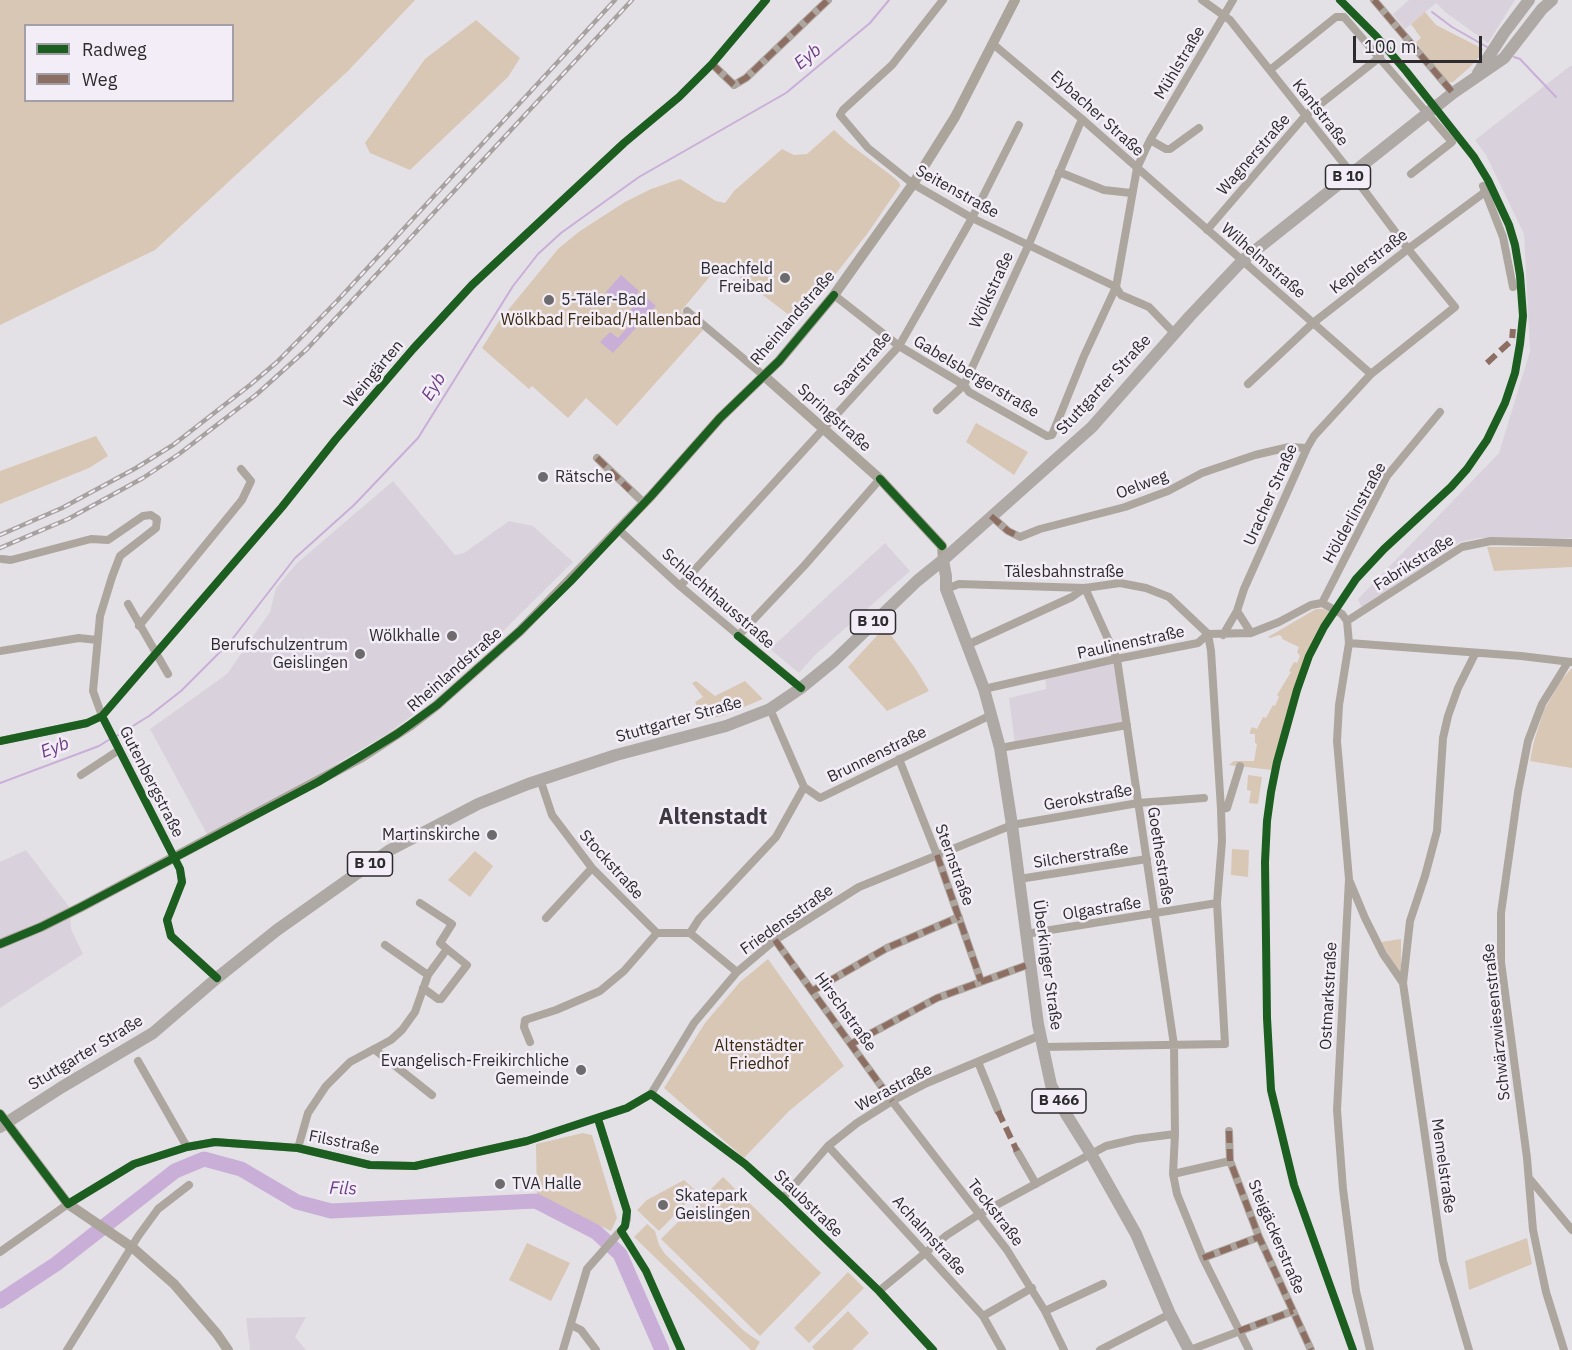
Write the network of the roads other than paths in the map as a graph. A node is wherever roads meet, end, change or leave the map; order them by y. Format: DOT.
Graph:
graph roads {
  1 [pos="766,0"];
  2 [pos="828,0"];
  3 [pos="943,0"];
  4 [pos="1015,0"];
  5 [pos="1202,0"];
  6 [pos="1233,0"];
  7 [pos="1374,0"];
  8 [pos="1529,0"];
  9 [pos="1552,0"];
  10 [pos="1225,15"];
  11 [pos="993,44"];
  12 [pos="1380,57"];
  13 [pos="712,64"];
  14 [pos="1270,70"];
  15 [pos="1475,76"];
  16 [pos="1453,93"];
  17 [pos="1427,114"];
  18 [pos="1305,116"];
  19 [pos="1082,118"];
  20 [pos="1019,125"];
  21 [pos="1199,128"];
  22 [pos="1150,140"];
  23 [pos="1137,168"];
  24 [pos="1059,172"];
  25 [pos="1352,174"];
  26 [pos="1411,174"];
  27 [pos="913,184"];
  28 [pos="1131,193"];
  29 [pos="972,218"];
  30 [pos="1207,230"];
  31 [pos="1029,244"];
  32 [pos="1407,249"];
  33 [pos="1242,261"];
  34 [pos="1116,287"];
  35 [pos="1513,288"];
  36 [pos="834,295"];
  37 [pos="1455,307"];
  38 [pos="687,311"];
  39 [pos="1313,323"];
  40 [pos="1174,333"];
  41 [pos="899,346"];
  42 [pos="1371,374"];
  43 [pos="763,375"];
  44 [pos="1248,384"];
  45 [pos="964,385"];
  46 [pos="937,410"];
  47 [pos="1440,412"];
  48 [pos="824,428"];
  49 [pos="1047,436"];
  50 [pos="1307,448"];
  51 [pos="597,458"];
  52 [pos="242,469"];
  53 [pos="880,479"];
  54 [pos="644,503"];
  55 [pos="991,516"];
  56 [pos="619,530"];
  57 [pos="1572,543"];
  58 [pos="2,559"];
  59 [pos="943,560"];
  60 [pos="680,586"];
  61 [pos="1085,588"];
  62 [pos="946,589"];
  63 [pos="1322,603"];
  64 [pos="128,604"];
  65 [pos="1237,611"];
  66 [pos="1347,621"];
  67 [pos="139,626"];
  68 [pos="1251,633"];
  69 [pos="1208,634"];
  70 [pos="1233,634"];
  71 [pos="1223,635"];
  72 [pos="738,636"];
  73 [pos="96,640"];
  74 [pos="1349,643"];
  75 [pos="968,645"];
  76 [pos="0,651"];
  77 [pos="155,654"];
  78 [pos="1475,654"];
  79 [pos="1117,659"];
  80 [pos="1570,662"];
  81 [pos="168,674"];
  82 [pos="801,688"];
  83 [pos="984,689"];
  84 [pos="770,709"];
  85 [pos="992,715"];
  86 [pos="103,720"];
  87 [pos="1127,725"];
  88 [pos="0,741"];
  89 [pos="118,747"];
  90 [pos="1000,748"];
  91 [pos="899,759"];
  92 [pos="1240,766"];
  93 [pos="81,775"];
  94 [pos="540,779"];
  95 [pos="804,787"];
  96 [pos="1204,798"];
  97 [pos="1138,803"];
  98 [pos="1221,809"];
  99 [pos="1012,825"];
  100 [pos="937,855"];
  101 [pos="175,858"];
  102 [pos="1147,859"];
  103 [pos="592,868"];
  104 [pos="1019,879"];
  105 [pos="1349,879"];
  106 [pos="420,903"];
  107 [pos="1217,903"];
  108 [pos="1156,914"];
  109 [pos="959,917"];
  110 [pos="546,918"];
  111 [pos="657,933"];
  112 [pos="690,933"];
  113 [pos="1026,934"];
  114 [pos="775,940"];
  115 [pos="0,944"];
  116 [pos="385,945"];
  117 [pos="447,949"];
  118 [pos="1030,964"];
  119 [pos="737,972"];
  120 [pos="428,975"];
  121 [pos="217,978"];
  122 [pos="981,981"];
  123 [pos="1403,983"];
  124 [pos="423,988"];
  125 [pos="813,991"];
  126 [pos="530,1041"];
  127 [pos="1042,1041"];
  128 [pos="851,1044"];
  129 [pos="1174,1046"];
  130 [pos="374,1049"];
  131 [pos="138,1061"];
  132 [pos="978,1062"];
  133 [pos="651,1094"];
  134 [pos="432,1095"];
  135 [pos="892,1101"];
  136 [pos="998,1111"];
  137 [pos="598,1119"];
  138 [pos="2,1121"];
  139 [pos="1228,1131"];
  140 [pos="1175,1134"];
  141 [pos="828,1146"];
  142 [pos="186,1147"];
  143 [pos="298,1148"];
  144 [pos="1017,1151"];
  145 [pos="1091,1154"];
  146 [pos="1230,1161"];
  147 [pos="1173,1174"];
  148 [pos="1528,1177"];
  149 [pos="1036,1184"];
  150 [pos="189,1185"];
  151 [pos="783,1198"];
  152 [pos="68,1204"];
  153 [pos="978,1215"];
  154 [pos="1572,1230"];
  155 [pos="1259,1237"];
  156 [pos="133,1248"];
  157 [pos="0,1252"];
  158 [pos="926,1252"];
  159 [pos="1203,1258"];
  160 [pos="1103,1284"];
  161 [pos="1032,1288"];
  162 [pos="879,1291"];
  163 [pos="1046,1311"];
  164 [pos="1293,1311"];
  165 [pos="1170,1314"];
  166 [pos="983,1316"];
  167 [pos="572,1325"];
  168 [pos="1239,1331"];
  169 [pos="67,1350"];
  170 [pos="228,1350"];
  171 [pos="563,1350"];
  172 [pos="596,1350"];
  173 [pos="933,1350"];
  174 [pos="1002,1350"];
  175 [pos="1064,1350"];
  176 [pos="1100,1350"];
  177 [pos="1189,1350"];
  178 [pos="1249,1350"];
  179 [pos="1311,1350"];
  180 [pos="1370,1350"];
  181 [pos="1469,1350"];
  182 [pos="1564,1350"];
  1 -- 13 [label="street, Weingärten"];
  2 -- 13 [label="street"];
  3 -- 27 [label="street, Seitenstraße"];
  4 -- 11 [label="main road"];
  5 -- 10 [label="street, Kantstraße"];
  6 -- 10 [label="street, Mühlstraße"];
  7 -- 16 [label="street"];
  8 -- 15 [label="main road, B 10"];
  9 -- 15 [label="main road, B 10"];
  10 -- 14 [label="street, Kantstraße"];
  10 -- 22 [label="street, Mühlstraße"];
  11 -- 19 [label="street, Eybacher Straße"];
  11 -- 27 [label="main road, Rheinlandstraße"];
  12 -- 14 [label="street"];
  12 -- 17 [label="street"];
  12 -- 18 [label="street, Wagnerstraße"];
  13 -- 77 [label="street, Weingärten"];
  14 -- 18 [label="street, Kantstraße"];
  15 -- 16 [label="main road, B 10"];
  16 -- 17 [label="main road, Stuttgarter Straße / B 10"];
  17 -- 25 [label="main road, Stuttgarter Straße / B 10"];
  17 -- 26 [label="street"];
  18 -- 25 [label="street, Kantstraße"];
  18 -- 30 [label="street, Wagnerstraße"];
  19 -- 23 [label="street, Eybacher Straße"];
  19 -- 24 [label="street, Wölkstraße"];
  20 -- 29 [label="street, Saarstraße"];
  21 -- 22 [label="street"];
  22 -- 23 [label="street, Mühlstraße"];
  23 -- 28 [label="street, Eybacher Straße"];
  23 -- 30 [label="street, Wilhelmstraße"];
  24 -- 28 [label="street"];
  24 -- 31 [label="street, Wölkstraße"];
  25 -- 32 [label="street, Kantstraße"];
  25 -- 33 [label="main road, Stuttgarter Straße / B 10"];
  27 -- 29 [label="street, Seitenstraße"];
  27 -- 36 [label="main road, Rheinlandstraße"];
  28 -- 34 [label="street, Eybacher Straße"];
  29 -- 31 [label="street, Seitenstraße"];
  29 -- 41 [label="street, Saarstraße"];
  30 -- 33 [label="street, Wilhelmstraße"];
  31 -- 34 [label="street, Seitenstraße"];
  31 -- 45 [label="street, Wölkstraße"];
  32 -- 35 [label="street, Keplerstraße"];
  32 -- 37 [label="street, Kantstraße"];
  32 -- 39 [label="street, Keplerstraße"];
  33 -- 39 [label="street, Wilhelmstraße"];
  33 -- 40 [label="main road, Stuttgarter Straße / B 10"];
  34 -- 40 [label="street, Seitenstraße"];
  34 -- 49 [label="street, Eybacher Straße"];
  36 -- 41 [label="street, Gabelsbergerstraße"];
  36 -- 43 [label="main road, Rheinlandstraße"];
  37 -- 42 [label="street, Uracher Straße"];
  38 -- 43 [label="street, Springstraße"];
  39 -- 42 [label="street, Wilhelmstraße"];
  39 -- 44 [label="street, Keplerstraße"];
  40 -- 55 [label="main road, Stuttgarter Straße / B 10"];
  41 -- 45 [label="street, Gabelsbergerstraße"];
  41 -- 48 [label="street, Saarstraße"];
  42 -- 50 [label="street, Uracher Straße"];
  43 -- 48 [label="main road, Springstraße"];
  43 -- 54 [label="main road, Rheinlandstraße"];
  45 -- 46 [label="street, Wölkstraße"];
  45 -- 49 [label="street, Gabelsbergerstraße"];
  47 -- 63 [label="street, Hölderlinstraße"];
  48 -- 53 [label="main road, Springstraße"];
  48 -- 60 [label="street, Saarstraße"];
  50 -- 55 [label="street, Oelweg"];
  50 -- 65 [label="street, Uracher Straße"];
  51 -- 54 [label="street"];
  52 -- 67 [label="street"];
  53 -- 59 [label="main road, Springstraße"];
  53 -- 72 [label="street"];
  54 -- 56 [label="main road, Rheinlandstraße"];
  55 -- 59 [label="main road, Stuttgarter Straße / B 10"];
  56 -- 60 [label="street, Schlachthausstraße"];
  56 -- 101 [label="main road, Rheinlandstraße"];
  57 -- 66 [label="street, Fabrikstraße"];
  58 -- 73 [label="street, Gutenbergstraße"];
  59 -- 62 [label="main road, Überkinger Straße / B 466"];
  59 -- 82 [label="main road, Stuttgarter Straße / B 10"];
  60 -- 72 [label="street, Schlachthausstraße"];
  61 -- 62 [label="street, Tälesbahnstraße"];
  61 -- 69 [label="street, Tälesbahnstraße"];
  61 -- 75 [label="street"];
  61 -- 79 [label="street, Goethestraße"];
  62 -- 75 [label="main road, Überkinger Straße / B 466"];
  63 -- 66 [label="street"];
  63 -- 68 [label="street, Paulinenstraße"];
  64 -- 67 [label="street"];
  65 -- 68 [label="street"];
  65 -- 70 [label="street, Uracher Straße"];
  65 -- 71 [label="street, Uracher Straße"];
  66 -- 74 [label="street"];
  67 -- 77 [label="street"];
  68 -- 70 [label="street, Paulinenstraße"];
  69 -- 71 [label="street, Paulinenstraße"];
  69 -- 79 [label="street, Paulinenstraße"];
  69 -- 98 [label="street"];
  70 -- 71 [label="street, Paulinenstraße"];
  72 -- 82 [label="street, Schlachthausstraße"];
  73 -- 76 [label="street"];
  73 -- 86 [label="street, Gutenbergstraße"];
  74 -- 78 [label="street"];
  74 -- 105 [label="street, Ostmarkstraße"];
  75 -- 83 [label="main road, Überkinger Straße / B 466"];
  77 -- 81 [label="street"];
  77 -- 86 [label="street, Weingärten"];
  78 -- 80 [label="street"];
  78 -- 123 [label="street, Memelstraße"];
  79 -- 83 [label="street, Paulinenstraße"];
  79 -- 87 [label="street, Goethestraße"];
  80 -- 148 [label="street, Schwärzwiesenstraße"];
  82 -- 84 [label="main road, Stuttgarter Straße / B 10"];
  83 -- 85 [label="main road, Überkinger Straße / B 466"];
  84 -- 94 [label="main road, Stuttgarter Straße / B 10"];
  84 -- 95 [label="street"];
  85 -- 90 [label="main road, Überkinger Straße / B 466"];
  85 -- 91 [label="street, Brunnenstraße"];
  86 -- 88 [label="street"];
  86 -- 89 [label="street, Gutenbergstraße"];
  87 -- 90 [label="street"];
  87 -- 97 [label="street, Goethestraße"];
  89 -- 93 [label="street"];
  89 -- 101 [label="street, Gutenbergstraße"];
  90 -- 99 [label="main road, Überkinger Straße / B 466"];
  91 -- 95 [label="street, Brunnenstraße"];
  91 -- 100 [label="street, Sternstraße"];
  92 -- 98 [label="street"];
  94 -- 103 [label="street, Stockstraße"];
  94 -- 121 [label="main road, Stuttgarter Straße / B 10"];
  95 -- 112 [label="street"];
  96 -- 97 [label="street, Gerokstraße"];
  97 -- 99 [label="street, Gerokstraße"];
  97 -- 102 [label="street, Goethestraße"];
  98 -- 107 [label="street"];
  99 -- 100 [label="street, Friedensstraße"];
  99 -- 104 [label="main road, Überkinger Straße / B 466"];
  100 -- 109 [label="street, Sternstraße"];
  100 -- 114 [label="street, Friedensstraße"];
  101 -- 115 [label="main road, Rheinlandstraße"];
  101 -- 121 [label="street, Gutenbergstraße"];
  102 -- 104 [label="street, Silcherstraße"];
  102 -- 108 [label="street, Goethestraße"];
  103 -- 110 [label="street"];
  103 -- 111 [label="street, Stockstraße"];
  104 -- 113 [label="main road, Überkinger Straße / B 466"];
  105 -- 123 [label="street, Memelstraße"];
  105 -- 180 [label="street, Ostmarkstraße"];
  106 -- 117 [label="street"];
  107 -- 108 [label="street, Olgastraße"];
  107 -- 129 [label="street, Werastraße"];
  108 -- 113 [label="street, Olgastraße"];
  108 -- 129 [label="street, Goethestraße"];
  109 -- 122 [label="street, Sternstraße"];
  109 -- 125 [label="street"];
  111 -- 112 [label="street"];
  111 -- 126 [label="street"];
  112 -- 119 [label="street"];
  113 -- 118 [label="main road, Überkinger Straße / B 466"];
  114 -- 119 [label="street, Friedensstraße"];
  114 -- 125 [label="street, Hirschstraße"];
  116 -- 120 [label="street"];
  117 -- 120 [label="street"];
  117 -- 124 [label="street"];
  118 -- 122 [label="street"];
  118 -- 127 [label="main road, Überkinger Straße / B 466"];
  119 -- 133 [label="street, Friedensstraße"];
  120 -- 124 [label="street"];
  121 -- 138 [label="main road, Stuttgarter Straße / B 10"];
  122 -- 128 [label="street"];
  123 -- 181 [label="street, Memelstraße"];
  124 -- 130 [label="street"];
  125 -- 128 [label="street, Hirschstraße"];
  127 -- 129 [label="street, Werastraße"];
  127 -- 132 [label="street, Werastraße"];
  127 -- 145 [label="main road, Überkinger Straße / B 466"];
  128 -- 135 [label="street, Hirschstraße"];
  129 -- 140 [label="street, Goethestraße"];
  130 -- 134 [label="street"];
  130 -- 143 [label="street"];
  131 -- 142 [label="street"];
  132 -- 135 [label="street, Werastraße"];
  132 -- 136 [label="street"];
  133 -- 137 [label="street, Friedensstraße"];
  133 -- 151 [label="street, Staubstraße"];
  135 -- 141 [label="street, Werastraße"];
  135 -- 153 [label="street, Teckstraße"];
  137 -- 143 [label="street, Filsstraße"];
  137 -- 167 [label="street"];
  138 -- 152 [label="main road"];
  139 -- 146 [label="street, Steigäckerstraße"];
  140 -- 145 [label="street"];
  140 -- 147 [label="street, Goethestraße"];
  141 -- 151 [label="street, Werastraße"];
  141 -- 158 [label="street, Achalmstraße"];
  142 -- 143 [label="street, Filsstraße"];
  142 -- 152 [label="street, Filsstraße"];
  144 -- 149 [label="street"];
  145 -- 149 [label="street"];
  145 -- 165 [label="main road, Überkinger Straße / B 466"];
  146 -- 147 [label="street"];
  146 -- 155 [label="street, Steigäckerstraße"];
  147 -- 159 [label="street, Goethestraße"];
  148 -- 154 [label="street"];
  148 -- 182 [label="street, Schwärzwiesenstraße"];
  149 -- 153 [label="street"];
  150 -- 156 [label="street"];
  151 -- 162 [label="street, Staubstraße"];
  152 -- 156 [label="main road"];
  152 -- 157 [label="street, Filsstraße"];
  153 -- 158 [label="street"];
  153 -- 161 [label="street, Teckstraße"];
  155 -- 159 [label="street"];
  155 -- 164 [label="street, Steigäckerstraße"];
  156 -- 169 [label="street"];
  156 -- 170 [label="main road"];
  158 -- 162 [label="street"];
  158 -- 166 [label="street, Achalmstraße"];
  159 -- 168 [label="street, Goethestraße"];
  160 -- 163 [label="street"];
  161 -- 163 [label="street, Teckstraße"];
  161 -- 166 [label="street"];
  162 -- 173 [label="street, Staubstraße"];
  163 -- 175 [label="street, Teckstraße"];
  164 -- 168 [label="street"];
  164 -- 179 [label="street, Steigäckerstraße"];
  165 -- 176 [label="street"];
  165 -- 177 [label="main road, Überkinger Straße / B 466"];
  166 -- 174 [label="street, Achalmstraße"];
  167 -- 171 [label="street"];
  167 -- 172 [label="street"];
  168 -- 177 [label="street"];
  168 -- 178 [label="street, Goethestraße"];
}
